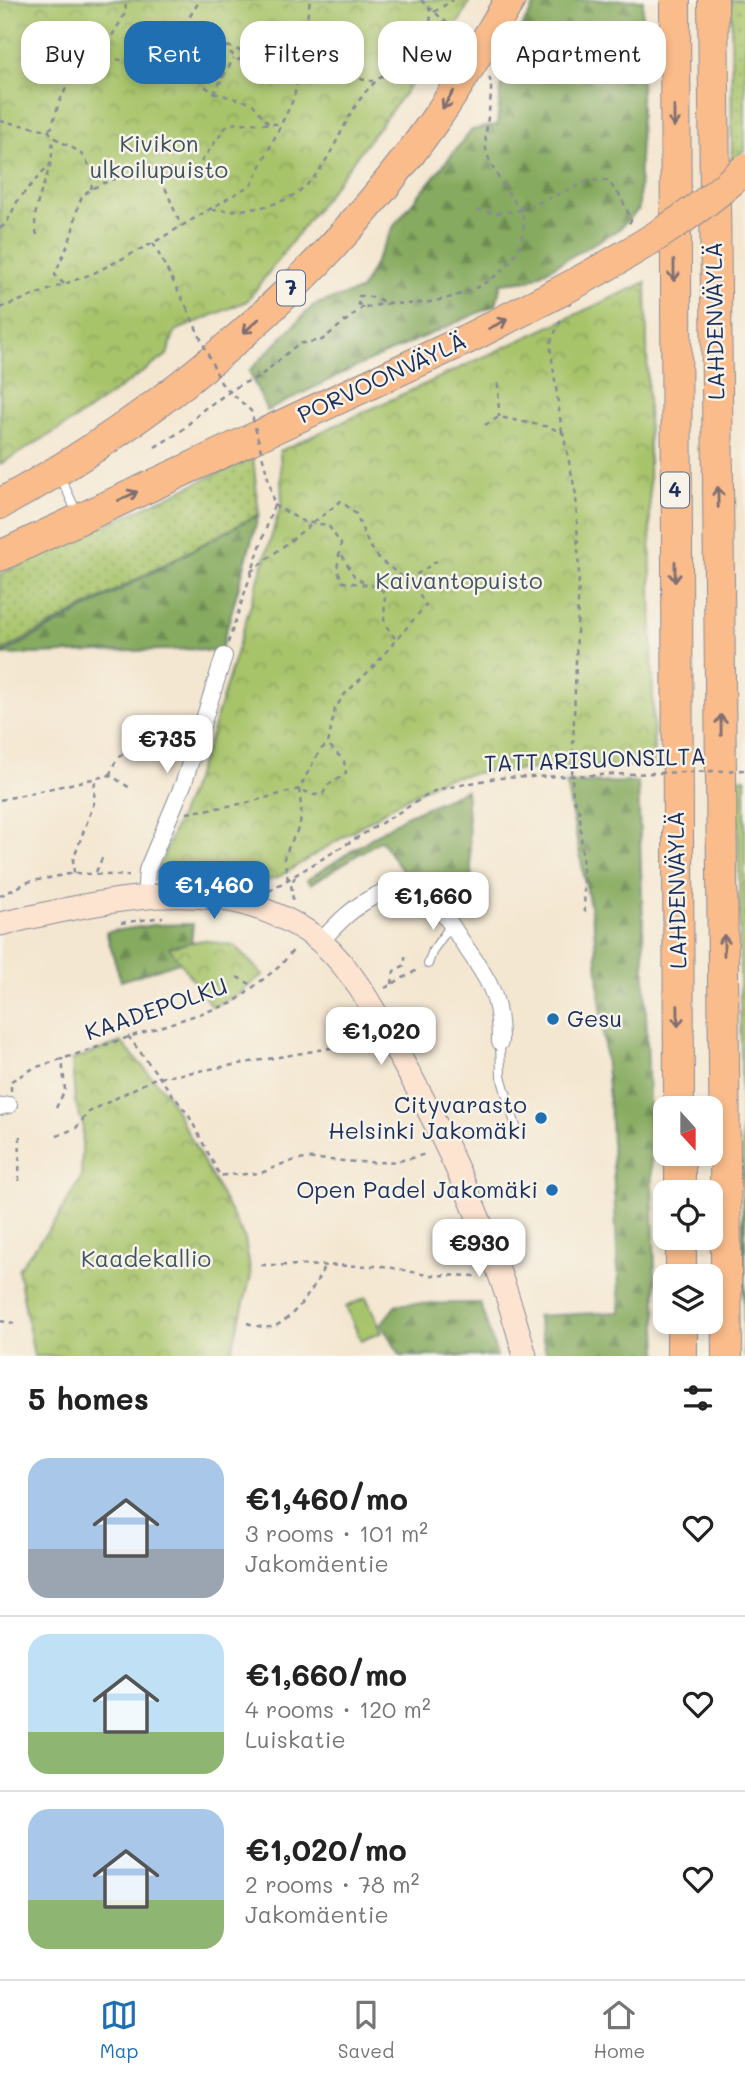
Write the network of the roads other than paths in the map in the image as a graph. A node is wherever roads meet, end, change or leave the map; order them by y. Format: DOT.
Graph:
graph roads {
  1 [pos="510,0"];
  2 [pos="675,0"];
  3 [pos="713,0"];
  4 [pos="745,169"];
  5 [pos="57,470"];
  6 [pos="0,504"];
  7 [pos="80,518"];
  8 [pos="0,556"];
  9 [pos="225,656"];
  10 [pos="145,898"];
  11 [pos="0,924"];
  12 [pos="451,925"];
  13 [pos="321,942"];
  14 [pos="428,964"];
  15 [pos="500,1042"];
  16 [pos="679,1096"];
  17 [pos="518,1134"];
  18 [pos="682,1334"];
  19 [pos="525,1356"];
  20 [pos="682,1356"];
  21 [pos="727,1356"];
  1 -- 5 [label="highway, 7, one-way"];
  2 -- 16 [label="highway, LAHDENVÄYLÄ / 4, one-way"];
  21 -- 3 [label="highway, LAHDENVÄYLÄ / 4, one-way"];
  7 -- 4 [label="highway, PORVOONVÄYLÄ, one-way, bridge"];
  5 -- 6 [label="highway, 7"];
  5 -- 7 [label="lane"];
  7 -- 8 [label="highway, PORVOONVÄYLÄ"];
  9 -- 10 [label="street"];
  10 -- 11 [label="street"];
  10 -- 13 [label="street"];
  12 -- 13 [label="street"];
  12 -- 14 [label="lane"];
  12 -- 15 [label="street"];
  13 -- 19 [label="street"];
  15 -- 17 [label="lane"];
  18 -- 20 [label="highway"];
}
